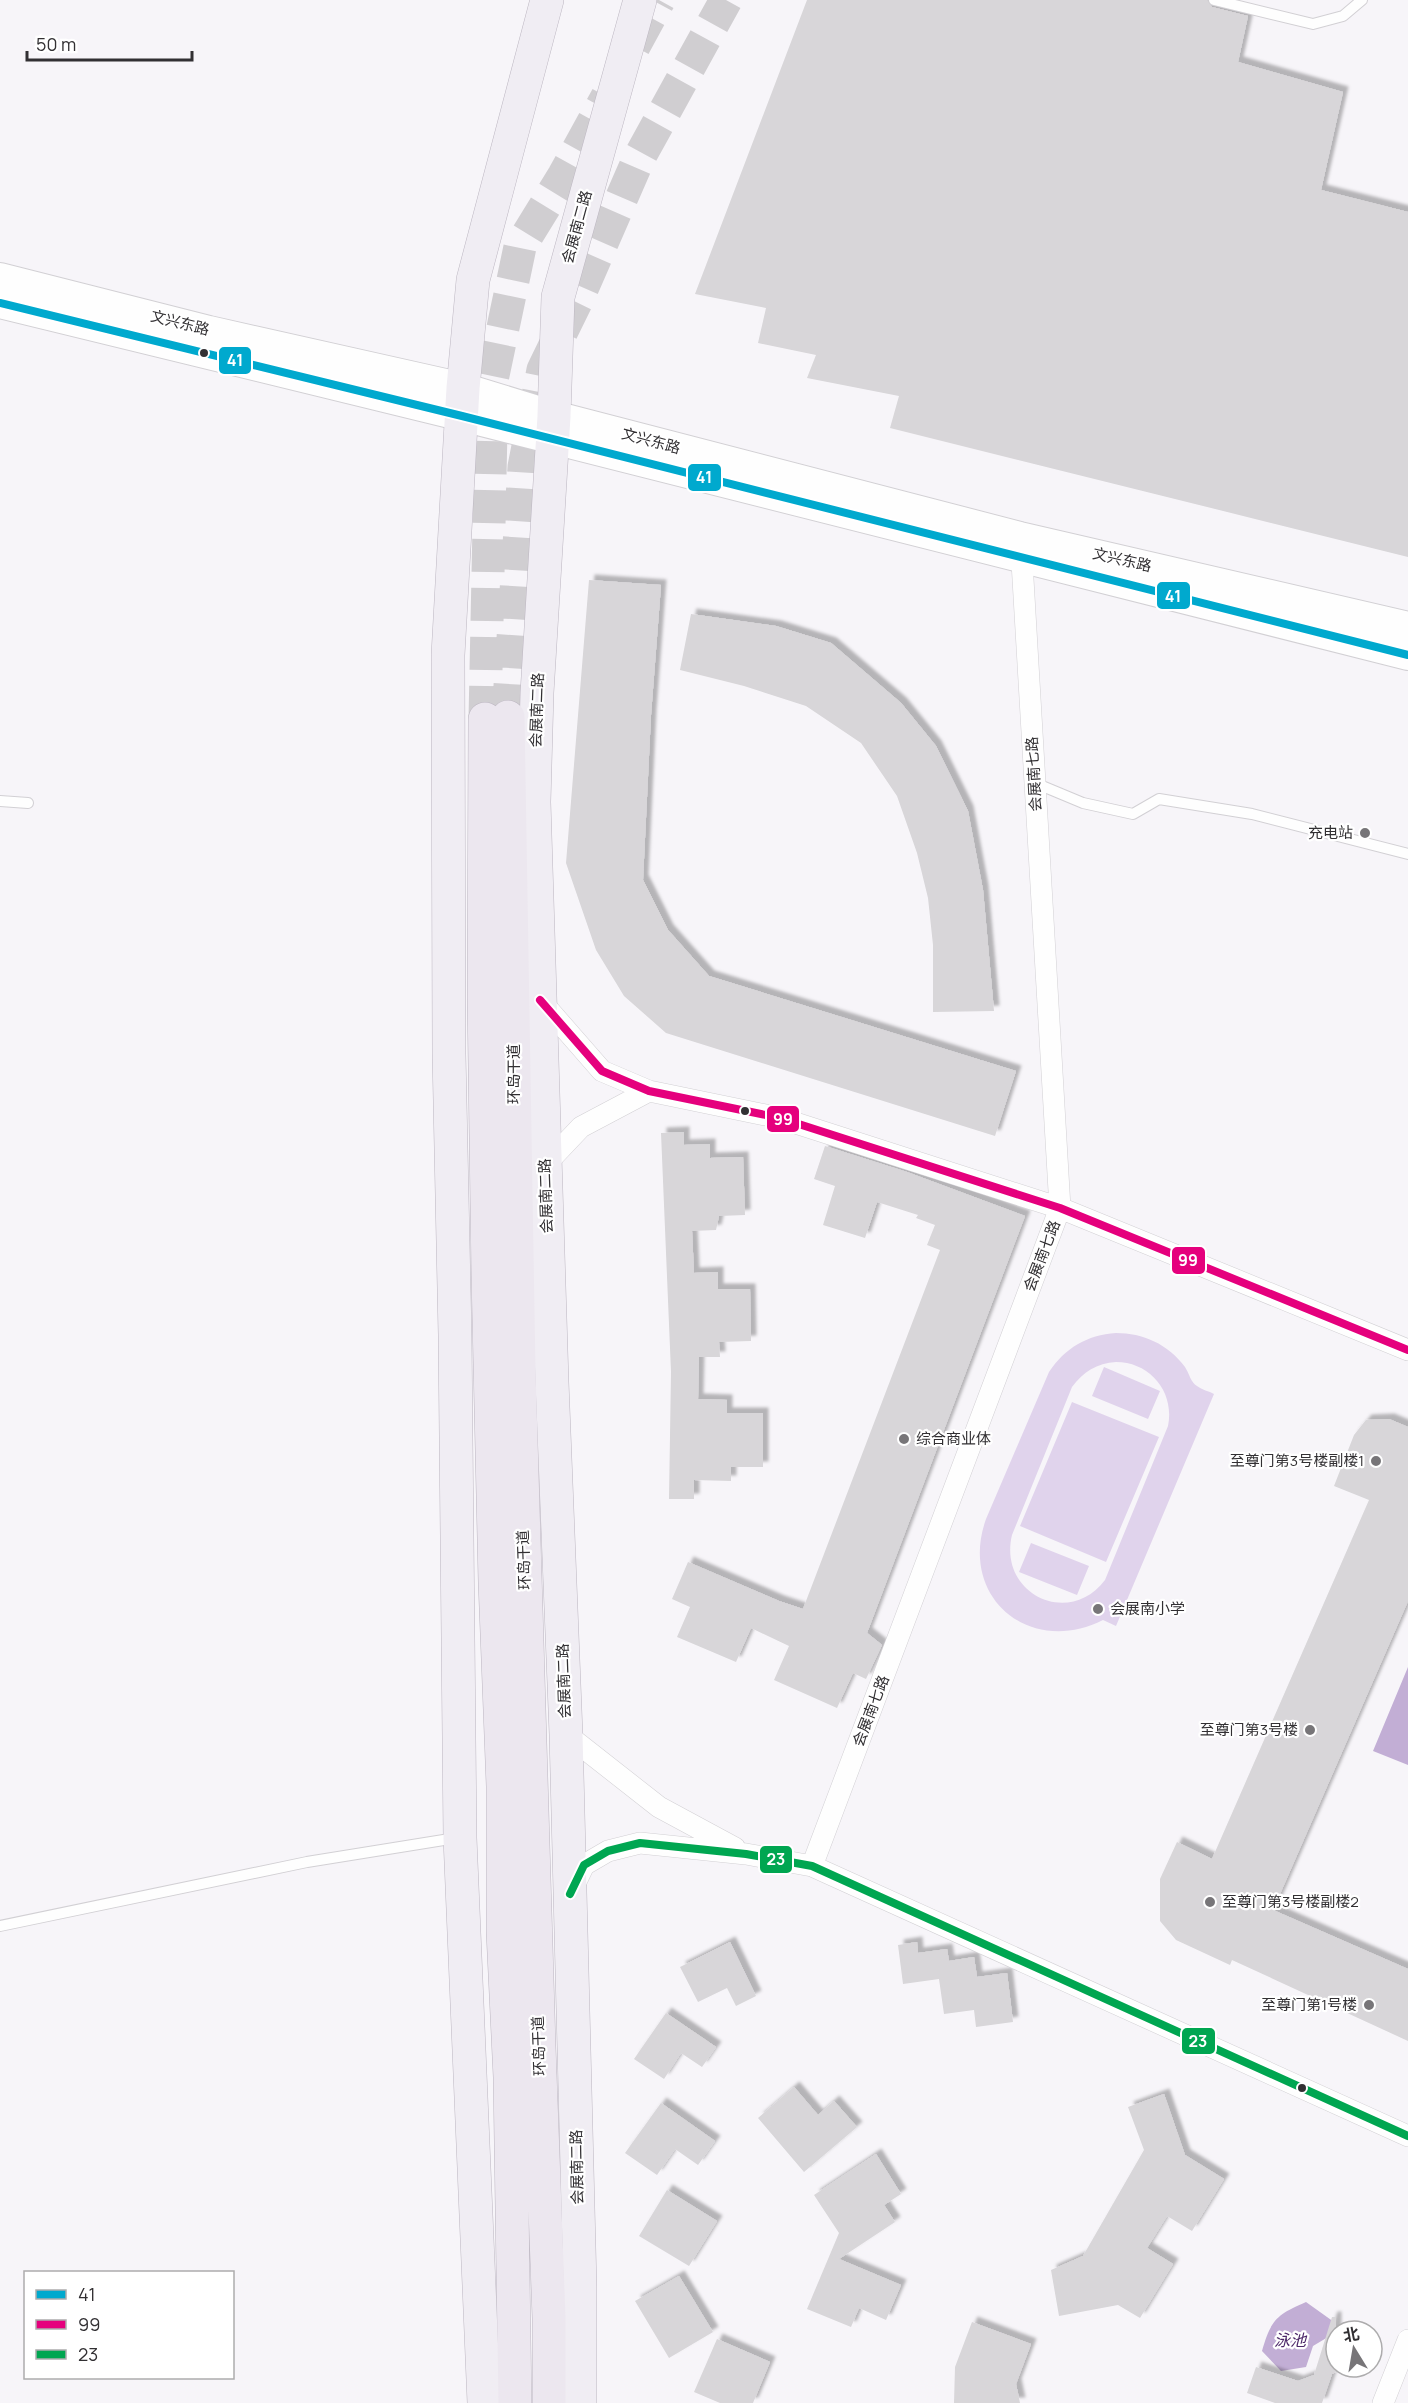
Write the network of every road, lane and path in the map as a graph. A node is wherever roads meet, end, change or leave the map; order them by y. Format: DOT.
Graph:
graph roads {
  1 [pos="547,0"];
  2 [pos="640,0"];
  3 [pos="1214,0"];
  4 [pos="1362,0"];
  5 [pos="0,278"];
  6 [pos="0,303"];
  7 [pos="462,402"];
  8 [pos="553,428"];
  9 [pos="1021,548"];
  10 [pos="1408,627"];
  11 [pos="1408,655"];
  12 [pos="1035,783"];
  13 [pos="0,801"];
  14 [pos="28,803"];
  15 [pos="1408,854"];
  16 [pos="540,1000"];
  17 [pos="649,1091"];
  18 [pos="545,1165"];
  19 [pos="1060,1208"];
  20 [pos="1408,1350"];
  21 [pos="566,1734"];
  22 [pos="460,1838"];
  23 [pos="746,1854"];
  24 [pos="812,1866"];
  25 [pos="570,1894"];
  26 [pos="0,1926"];
  27 [pos="1408,2136"];
  28 [pos="1408,2340"];
  29 [pos="484,2403"];
  30 [pos="515,2403"];
  31 [pos="549,2403"];
  32 [pos="580,2403"];
  33 [pos="1383,2403"];
  1 -- 7 [label="main road"];
  2 -- 8 [label="main road, 会展南二路"];
  3 -- 4 [label="lane"];
  5 -- 7 [label="main road, 文兴东路"];
  6 -- 7 [label="main road, 文兴东路"];
  7 -- 8 [label="main road, 文兴东路"];
  7 -- 22 [label="main road"];
  8 -- 9 [label="main road, 文兴东路"];
  8 -- 16 [label="main road, 会展南二路"];
  9 -- 10 [label="main road, 文兴东路"];
  9 -- 11 [label="main road, 文兴东路"];
  9 -- 12 [label="street, 会展南七路"];
  12 -- 15 [label="lane"];
  12 -- 19 [label="street, 会展南七路"];
  13 -- 14 [label="lane"];
  16 -- 17 [label="street"];
  16 -- 18 [label="main road, 会展南二路"];
  17 -- 18 [label="street"];
  17 -- 19 [label="street"];
  18 -- 21 [label="main road, 会展南二路"];
  19 -- 20 [label="street"];
  19 -- 24 [label="street, 会展南七路"];
  21 -- 23 [label="street"];
  21 -- 25 [label="main road, 会展南二路"];
  22 -- 26 [label="lane"];
  22 -- 29 [label="main road"];
  23 -- 24 [label="street"];
  23 -- 25 [label="street"];
  24 -- 27 [label="street"];
  25 -- 32 [label="main road, 会展南二路"];
  28 -- 33 [label="street"];
  30 -- 31 [label="highway, 环岛干道"];
}
